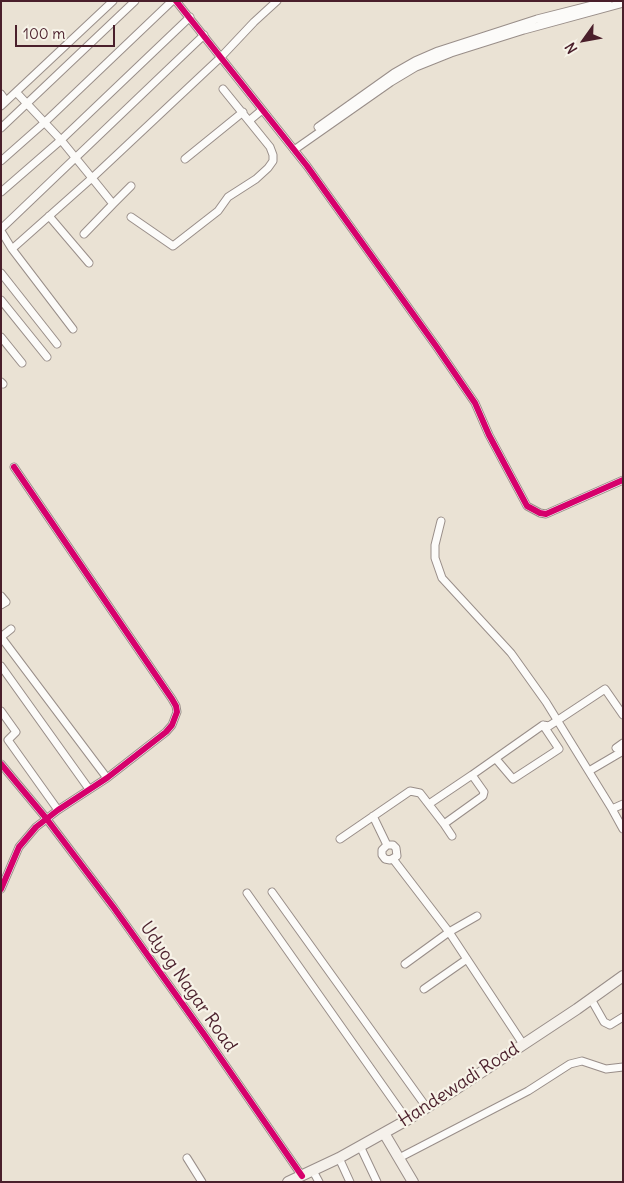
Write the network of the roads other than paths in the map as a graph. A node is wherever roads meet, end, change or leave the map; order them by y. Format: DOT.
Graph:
graph roads {
  1 [pos="113,1"];
  2 [pos="136,1"];
  3 [pos="172,1"];
  4 [pos="176,1"];
  5 [pos="278,1"];
  6 [pos="608,1"];
  7 [pos="623,3"];
  8 [pos="190,17"];
  9 [pos="204,35"];
  10 [pos="221,57"];
  11 [pos="223,88"];
  12 [pos="16,92"];
  13 [pos="1,94"];
  14 [pos="4,104"];
  15 [pos="27,105"];
  16 [pos="262,110"];
  17 [pos="243,112"];
  18 [pos="250,120"];
  19 [pos="44,123"];
  20 [pos="1,128"];
  21 [pos="61,140"];
  22 [pos="292,148"];
  23 [pos="75,158"];
  24 [pos="185,159"];
  25 [pos="1,161"];
  26 [pos="92,178"];
  27 [pos="131,186"];
  28 [pos="1,192"];
  29 [pos="113,204"];
  30 [pos="49,216"];
  31 [pos="131,217"];
  32 [pos="1,230"];
  33 [pos="84,234"];
  34 [pos="12,249"];
  35 [pos="89,263"];
  36 [pos="1,274"];
  37 [pos="1,300"];
  38 [pos="73,330"];
  39 [pos="1,337"];
  40 [pos="57,344"];
  41 [pos="47,357"];
  42 [pos="22,363"];
  43 [pos="14,467"];
  44 [pos="623,480"];
  45 [pos="440,520"];
  46 [pos="1,596"];
  47 [pos="1,605"];
  48 [pos="10,629"];
  49 [pos="1,637"];
  50 [pos="1,666"];
  51 [pos="1,711"];
  52 [pos="623,715"];
  53 [pos="557,720"];
  54 [pos="543,724"];
  55 [pos="623,743"];
  56 [pos="619,750"];
  57 [pos="496,759"];
  58 [pos="1,764"];
  59 [pos="589,771"];
  60 [pos="472,776"];
  61 [pos="107,778"];
  62 [pos="89,789"];
  63 [pos="429,804"];
  64 [pos="623,804"];
  65 [pos="612,809"];
  66 [pos="58,810"];
  67 [pos="373,816"];
  68 [pos="46,818"];
  69 [pos="444,824"];
  70 [pos="623,829"];
  71 [pos="452,836"];
  72 [pos="340,839"];
  73 [pos="388,845"];
  74 [pos="393,859"];
  75 [pos="1,889"];
  76 [pos="272,892"];
  77 [pos="246,893"];
  78 [pos="477,916"];
  79 [pos="449,932"];
  80 [pos="467,959"];
  81 [pos="405,964"];
  82 [pos="623,976"];
  83 [pos="424,989"];
  84 [pos="591,999"];
  85 [pos="623,1017"];
  86 [pos="523,1044"];
  87 [pos="623,1068"];
  88 [pos="427,1108"];
  89 [pos="407,1120"];
  90 [pos="384,1133"];
  91 [pos="360,1146"];
  92 [pos="186,1158"];
  93 [pos="339,1158"];
  94 [pos="399,1158"];
  95 [pos="314,1171"];
  96 [pos="302,1176"];
  97 [pos="202,1182"];
  98 [pos="288,1182"];
  99 [pos="319,1182"];
  100 [pos="350,1182"];
  101 [pos="377,1182"];
  102 [pos="413,1182"];
  1 -- 12 [label="street"];
  2 -- 15 [label="street"];
  3 -- 19 [label="street"];
  4 -- 8 [label="street"];
  5 -- 10 [label="street"];
  6 -- 22 [label="street"];
  7 -- 22 [label="street"];
  8 -- 9 [label="street"];
  8 -- 21 [label="street"];
  9 -- 10 [label="street"];
  9 -- 23 [label="street"];
  10 -- 16 [label="street"];
  10 -- 26 [label="street"];
  11 -- 17 [label="street"];
  12 -- 14 [label="street"];
  12 -- 15 [label="street"];
  13 -- 14 [label="street"];
  15 -- 19 [label="street"];
  15 -- 20 [label="street"];
  16 -- 18 [label="street"];
  16 -- 22 [label="street"];
  17 -- 18 [label="street"];
  17 -- 24 [label="street"];
  18 -- 31 [label="street"];
  19 -- 21 [label="street"];
  19 -- 25 [label="street"];
  21 -- 23 [label="street"];
  21 -- 28 [label="street"];
  22 -- 44 [label="street"];
  23 -- 26 [label="street"];
  23 -- 32 [label="street"];
  26 -- 29 [label="street"];
  26 -- 30 [label="street"];
  27 -- 29 [label="street"];
  29 -- 33 [label="street"];
  30 -- 34 [label="street"];
  30 -- 35 [label="street"];
  32 -- 34 [label="street"];
  34 -- 38 [label="street"];
  36 -- 40 [label="street"];
  37 -- 41 [label="street"];
  39 -- 42 [label="street"];
  43 -- 61 [label="street"];
  45 -- 53 [label="street"];
  46 -- 47 [label="street"];
  48 -- 49 [label="street"];
  49 -- 61 [label="street"];
  50 -- 62 [label="street"];
  51 -- 66 [label="street"];
  52 -- 53 [label="street"];
  53 -- 54 [label="street"];
  53 -- 59 [label="street"];
  54 -- 57 [label="street"];
  54 -- 57 [label="street"];
  55 -- 56 [label="street"];
  56 -- 59 [label="street"];
  57 -- 60 [label="street"];
  58 -- 68 [label="street, Udyog Nagar Road"];
  59 -- 65 [label="street"];
  60 -- 63 [label="street"];
  60 -- 69 [label="street"];
  61 -- 62 [label="street"];
  62 -- 66 [label="street"];
  63 -- 67 [label="street"];
  63 -- 69 [label="street"];
  64 -- 65 [label="street"];
  65 -- 70 [label="street"];
  66 -- 68 [label="street"];
  67 -- 72 [label="street"];
  67 -- 73 [label="street"];
  68 -- 75 [label="street"];
  68 -- 96 [label="street, Udyog Nagar Road"];
  69 -- 71 [label="street"];
  73 -- 74 [label="street"];
  73 -- 74 [label="street"];
  74 -- 79 [label="street"];
  76 -- 88 [label="street"];
  77 -- 89 [label="street"];
  78 -- 79 [label="street"];
  79 -- 80 [label="street"];
  79 -- 81 [label="street"];
  80 -- 83 [label="street"];
  80 -- 86 [label="street"];
  82 -- 84 [label="main road, Handewadi Road"];
  84 -- 85 [label="street"];
  84 -- 86 [label="main road, Handewadi Road"];
  86 -- 88 [label="main road, Handewadi Road"];
  87 -- 94 [label="street"];
  88 -- 89 [label="main road, Handewadi Road"];
  89 -- 90 [label="main road, Handewadi Road"];
  90 -- 91 [label="main road, Handewadi Road"];
  90 -- 94 [label="main road"];
  91 -- 93 [label="main road, Handewadi Road"];
  91 -- 101 [label="street"];
  92 -- 97 [label="street"];
  93 -- 95 [label="main road, Handewadi Road"];
  93 -- 100 [label="street"];
  94 -- 102 [label="main road"];
  95 -- 96 [label="main road, Handewadi Road"];
  95 -- 99 [label="street"];
  96 -- 98 [label="main road, Handewadi Road"];
}
